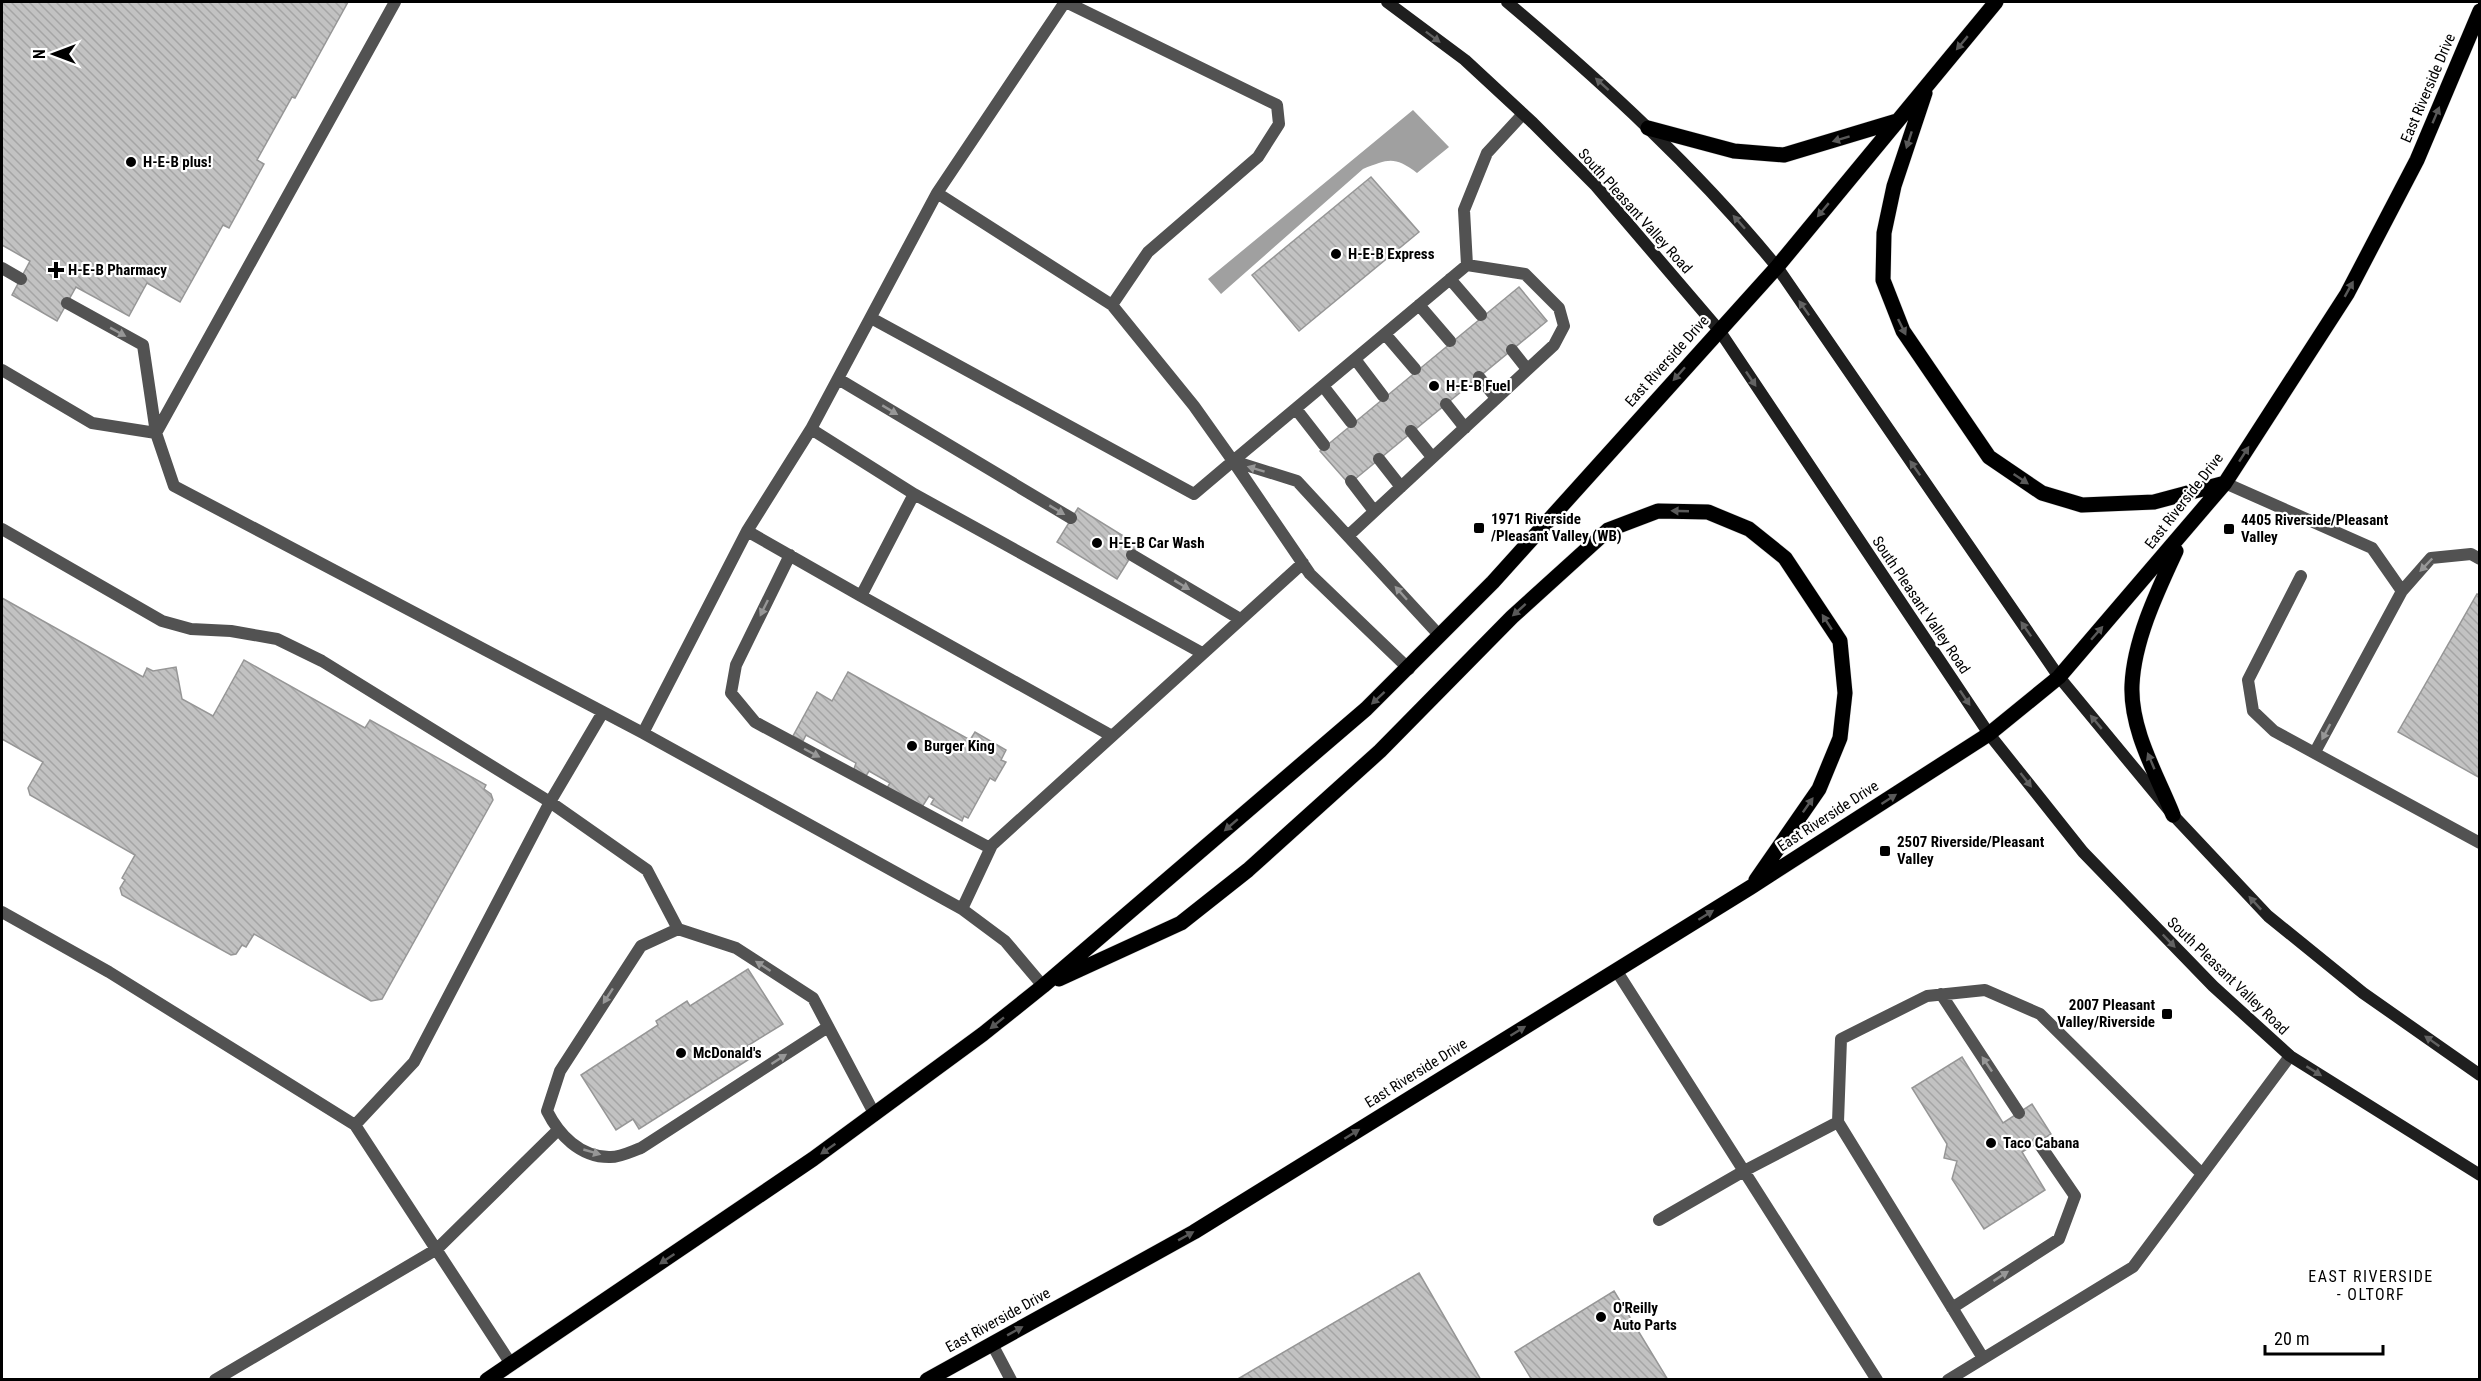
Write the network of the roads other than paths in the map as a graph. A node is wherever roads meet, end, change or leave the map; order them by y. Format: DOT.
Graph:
graph roads {
  1 [pos="395,2"];
  2 [pos="1065,2"];
  3 [pos="1386,2"];
  4 [pos="1507,2"];
  5 [pos="1996,2"];
  6 [pos="2480,11"];
  7 [pos="1928,84"];
  8 [pos="1523,114"];
  9 [pos="1897,121"];
  10 [pos="1648,128"];
  11 [pos="937,194"];
  12 [pos="1467,265"];
  13 [pos="1777,267"];
  14 [pos="2,268"];
  15 [pos="21,279"];
  16 [pos="1450,279"];
  17 [pos="67,303"];
  18 [pos="1112,305"];
  19 [pos="1419,305"];
  20 [pos="1480,315"];
  21 [pos="871,318"];
  22 [pos="1719,330"];
  23 [pos="1385,334"];
  24 [pos="1450,341"];
  25 [pos="1512,350"];
  26 [pos="1355,360"];
  27 [pos="1415,369"];
  28 [pos="1527,369"];
  29 [pos="2,370"];
  30 [pos="1479,377"];
  31 [pos="840,380"];
  32 [pos="1323,386"];
  33 [pos="1383,396"];
  34 [pos="1496,398"];
  35 [pos="1446,404"];
  36 [pos="1296,409"];
  37 [pos="1351,422"];
  38 [pos="1465,428"];
  39 [pos="811,429"];
  40 [pos="1411,431"];
  41 [pos="156,433"];
  42 [pos="1324,445"];
  43 [pos="1432,457"];
  44 [pos="1379,459"];
  45 [pos="1233,461"];
  46 [pos="1351,481"];
  47 [pos="2225,483"];
  48 [pos="1401,487"];
  49 [pos="914,494"];
  50 [pos="1374,511"];
  51 [pos="1071,518"];
  52 [pos="2,529"];
  53 [pos="747,531"];
  54 [pos="2184,534"];
  55 [pos="1349,535"];
  56 [pos="790,555"];
  57 [pos="1132,555"];
  58 [pos="2480,559"];
  59 [pos="1303,563"];
  60 [pos="2301,576"];
  61 [pos="2402,591"];
  62 [pos="861,597"];
  63 [pos="1240,619"];
  64 [pos="1440,636"];
  65 [pos="1202,653"];
  66 [pos="1409,669"];
  67 [pos="2059,677"];
  68 [pos="603,712"];
  69 [pos="643,733"];
  70 [pos="1989,734"];
  71 [pos="1112,736"];
  72 [pos="2315,752"];
  73 [pos="550,802"];
  74 [pos="2173,815"];
  75 [pos="2480,843"];
  76 [pos="990,848"];
  77 [pos="1751,887"];
  78 [pos="962,909"];
  79 [pos="2,912"];
  80 [pos="678,929"];
  81 [pos="1616,970"];
  82 [pos="1043,986"];
  83 [pos="1941,994"];
  84 [pos="828,1027"];
  85 [pos="2290,1056"];
  86 [pos="2480,1075"];
  87 [pos="2019,1113"];
  88 [pos="875,1114"];
  89 [pos="1838,1122"];
  90 [pos="355,1125"];
  91 [pos="557,1131"];
  92 [pos="2038,1142"];
  93 [pos="1744,1171"];
  94 [pos="2202,1174"];
  95 [pos="2480,1175"];
  96 [pos="1659,1220"];
  97 [pos="437,1249"];
  98 [pos="1952,1308"];
  99 [pos="992,1344"];
  100 [pos="1983,1358"];
  101 [pos="511,1364"];
  102 [pos="215,1380"];
  103 [pos="487,1380"];
  104 [pos="927,1380"];
  105 [pos="1011,1380"];
  106 [pos="1877,1380"];
  107 [pos="1948,1380"];
  1 -- 41 [label="lane"];
  2 -- 11 [label="lane"];
  2 -- 18 [label="lane"];
  3 -- 8 [label="main road, South Pleasant Valley Road, one-way"];
  10 -- 4 [label="main road, one-way"];
  5 -- 7 [label="main road, East Riverside Drive, one-way"];
  47 -- 6 [label="main road, East Riverside Drive, one-way"];
  7 -- 9 [label="main road, East Riverside Drive"];
  7 -- 47 [label="main road, one-way"];
  8 -- 12 [label="lane"];
  8 -- 22 [label="main road, South Pleasant Valley Road"];
  9 -- 10 [label="main road, one-way"];
  9 -- 13 [label="main road, East Riverside Drive, one-way"];
  13 -- 10 [label="main road, one-way"];
  11 -- 18 [label="lane"];
  11 -- 21 [label="lane"];
  12 -- 16 [label="lane"];
  12 -- 28 [label="lane"];
  13 -- 22 [label="main road, East Riverside Drive"];
  67 -- 13 [label="main road, one-way"];
  14 -- 15 [label="lane"];
  16 -- 19 [label="lane"];
  16 -- 20 [label="lane"];
  17 -- 41 [label="lane, one-way"];
  18 -- 45 [label="lane"];
  19 -- 23 [label="lane"];
  19 -- 24 [label="lane"];
  21 -- 31 [label="lane"];
  21 -- 45 [label="lane"];
  22 -- 64 [label="main road, East Riverside Drive, one-way"];
  22 -- 70 [label="main road, South Pleasant Valley Road, one-way"];
  23 -- 26 [label="lane"];
  23 -- 27 [label="lane"];
  25 -- 28 [label="lane"];
  26 -- 32 [label="lane"];
  26 -- 33 [label="lane"];
  28 -- 34 [label="lane"];
  29 -- 41 [label="lane"];
  30 -- 34 [label="lane"];
  31 -- 39 [label="lane"];
  31 -- 51 [label="lane, one-way"];
  32 -- 36 [label="lane"];
  32 -- 37 [label="lane"];
  34 -- 38 [label="lane"];
  35 -- 38 [label="lane"];
  36 -- 42 [label="lane"];
  36 -- 45 [label="lane"];
  38 -- 43 [label="lane"];
  39 -- 49 [label="lane"];
  39 -- 53 [label="lane"];
  40 -- 43 [label="lane"];
  41 -- 68 [label="lane"];
  43 -- 48 [label="lane"];
  44 -- 48 [label="lane"];
  55 -- 45 [label="lane, one-way"];
  45 -- 59 [label="lane"];
  46 -- 50 [label="lane"];
  47 -- 54 [label="main road, East Riverside Drive"];
  47 -- 61 [label="lane"];
  48 -- 50 [label="lane"];
  49 -- 62 [label="lane"];
  49 -- 65 [label="lane"];
  50 -- 55 [label="lane"];
  52 -- 73 [label="lane"];
  53 -- 56 [label="lane"];
  53 -- 69 [label="lane"];
  67 -- 54 [label="main road, East Riverside Drive, one-way"];
  74 -- 54 [label="main road, one-way"];
  64 -- 55 [label="lane, one-way"];
  56 -- 62 [label="lane"];
  56 -- 76 [label="lane, one-way"];
  57 -- 63 [label="lane, one-way"];
  58 -- 61 [label="lane, one-way"];
  59 -- 63 [label="lane"];
  59 -- 66 [label="lane"];
  60 -- 72 [label="lane"];
  61 -- 72 [label="lane, one-way"];
  62 -- 71 [label="lane"];
  63 -- 65 [label="lane"];
  64 -- 66 [label="main road, East Riverside Drive"];
  65 -- 71 [label="lane"];
  66 -- 82 [label="main road, East Riverside Drive, one-way"];
  67 -- 70 [label="main road, East Riverside Drive"];
  74 -- 67 [label="main road, one-way"];
  68 -- 69 [label="lane"];
  68 -- 73 [label="lane"];
  69 -- 78 [label="lane"];
  77 -- 70 [label="main road, East Riverside Drive, one-way"];
  70 -- 85 [label="main road, South Pleasant Valley Road, one-way"];
  71 -- 76 [label="lane"];
  72 -- 75 [label="lane"];
  73 -- 80 [label="lane"];
  73 -- 90 [label="lane"];
  86 -- 74 [label="main road, one-way"];
  76 -- 78 [label="lane"];
  81 -- 77 [label="main road, East Riverside Drive, one-way"];
  77 -- 82 [label="main road, one-way"];
  78 -- 82 [label="lane"];
  79 -- 90 [label="lane"];
  84 -- 80 [label="lane, one-way"];
  80 -- 91 [label="lane, one-way"];
  81 -- 93 [label="lane"];
  99 -- 81 [label="main road, East Riverside Drive, one-way"];
  82 -- 88 [label="main road, East Riverside Drive, one-way"];
  87 -- 83 [label="lane, one-way"];
  83 -- 89 [label="lane"];
  83 -- 94 [label="lane"];
  84 -- 88 [label="lane"];
  91 -- 84 [label="lane, one-way"];
  85 -- 94 [label="lane"];
  85 -- 95 [label="main road, South Pleasant Valley Road, one-way"];
  88 -- 101 [label="main road, East Riverside Drive, one-way"];
  89 -- 93 [label="lane"];
  89 -- 98 [label="lane"];
  90 -- 97 [label="lane"];
  91 -- 97 [label="lane"];
  98 -- 92 [label="lane, one-way"];
  93 -- 96 [label="lane"];
  93 -- 106 [label="lane"];
  94 -- 100 [label="lane"];
  97 -- 101 [label="lane"];
  97 -- 102 [label="lane"];
  98 -- 100 [label="lane"];
  99 -- 104 [label="main road, East Riverside Drive"];
  99 -- 105 [label="lane"];
  100 -- 107 [label="lane"];
  101 -- 103 [label="main road, East Riverside Drive"];
}
